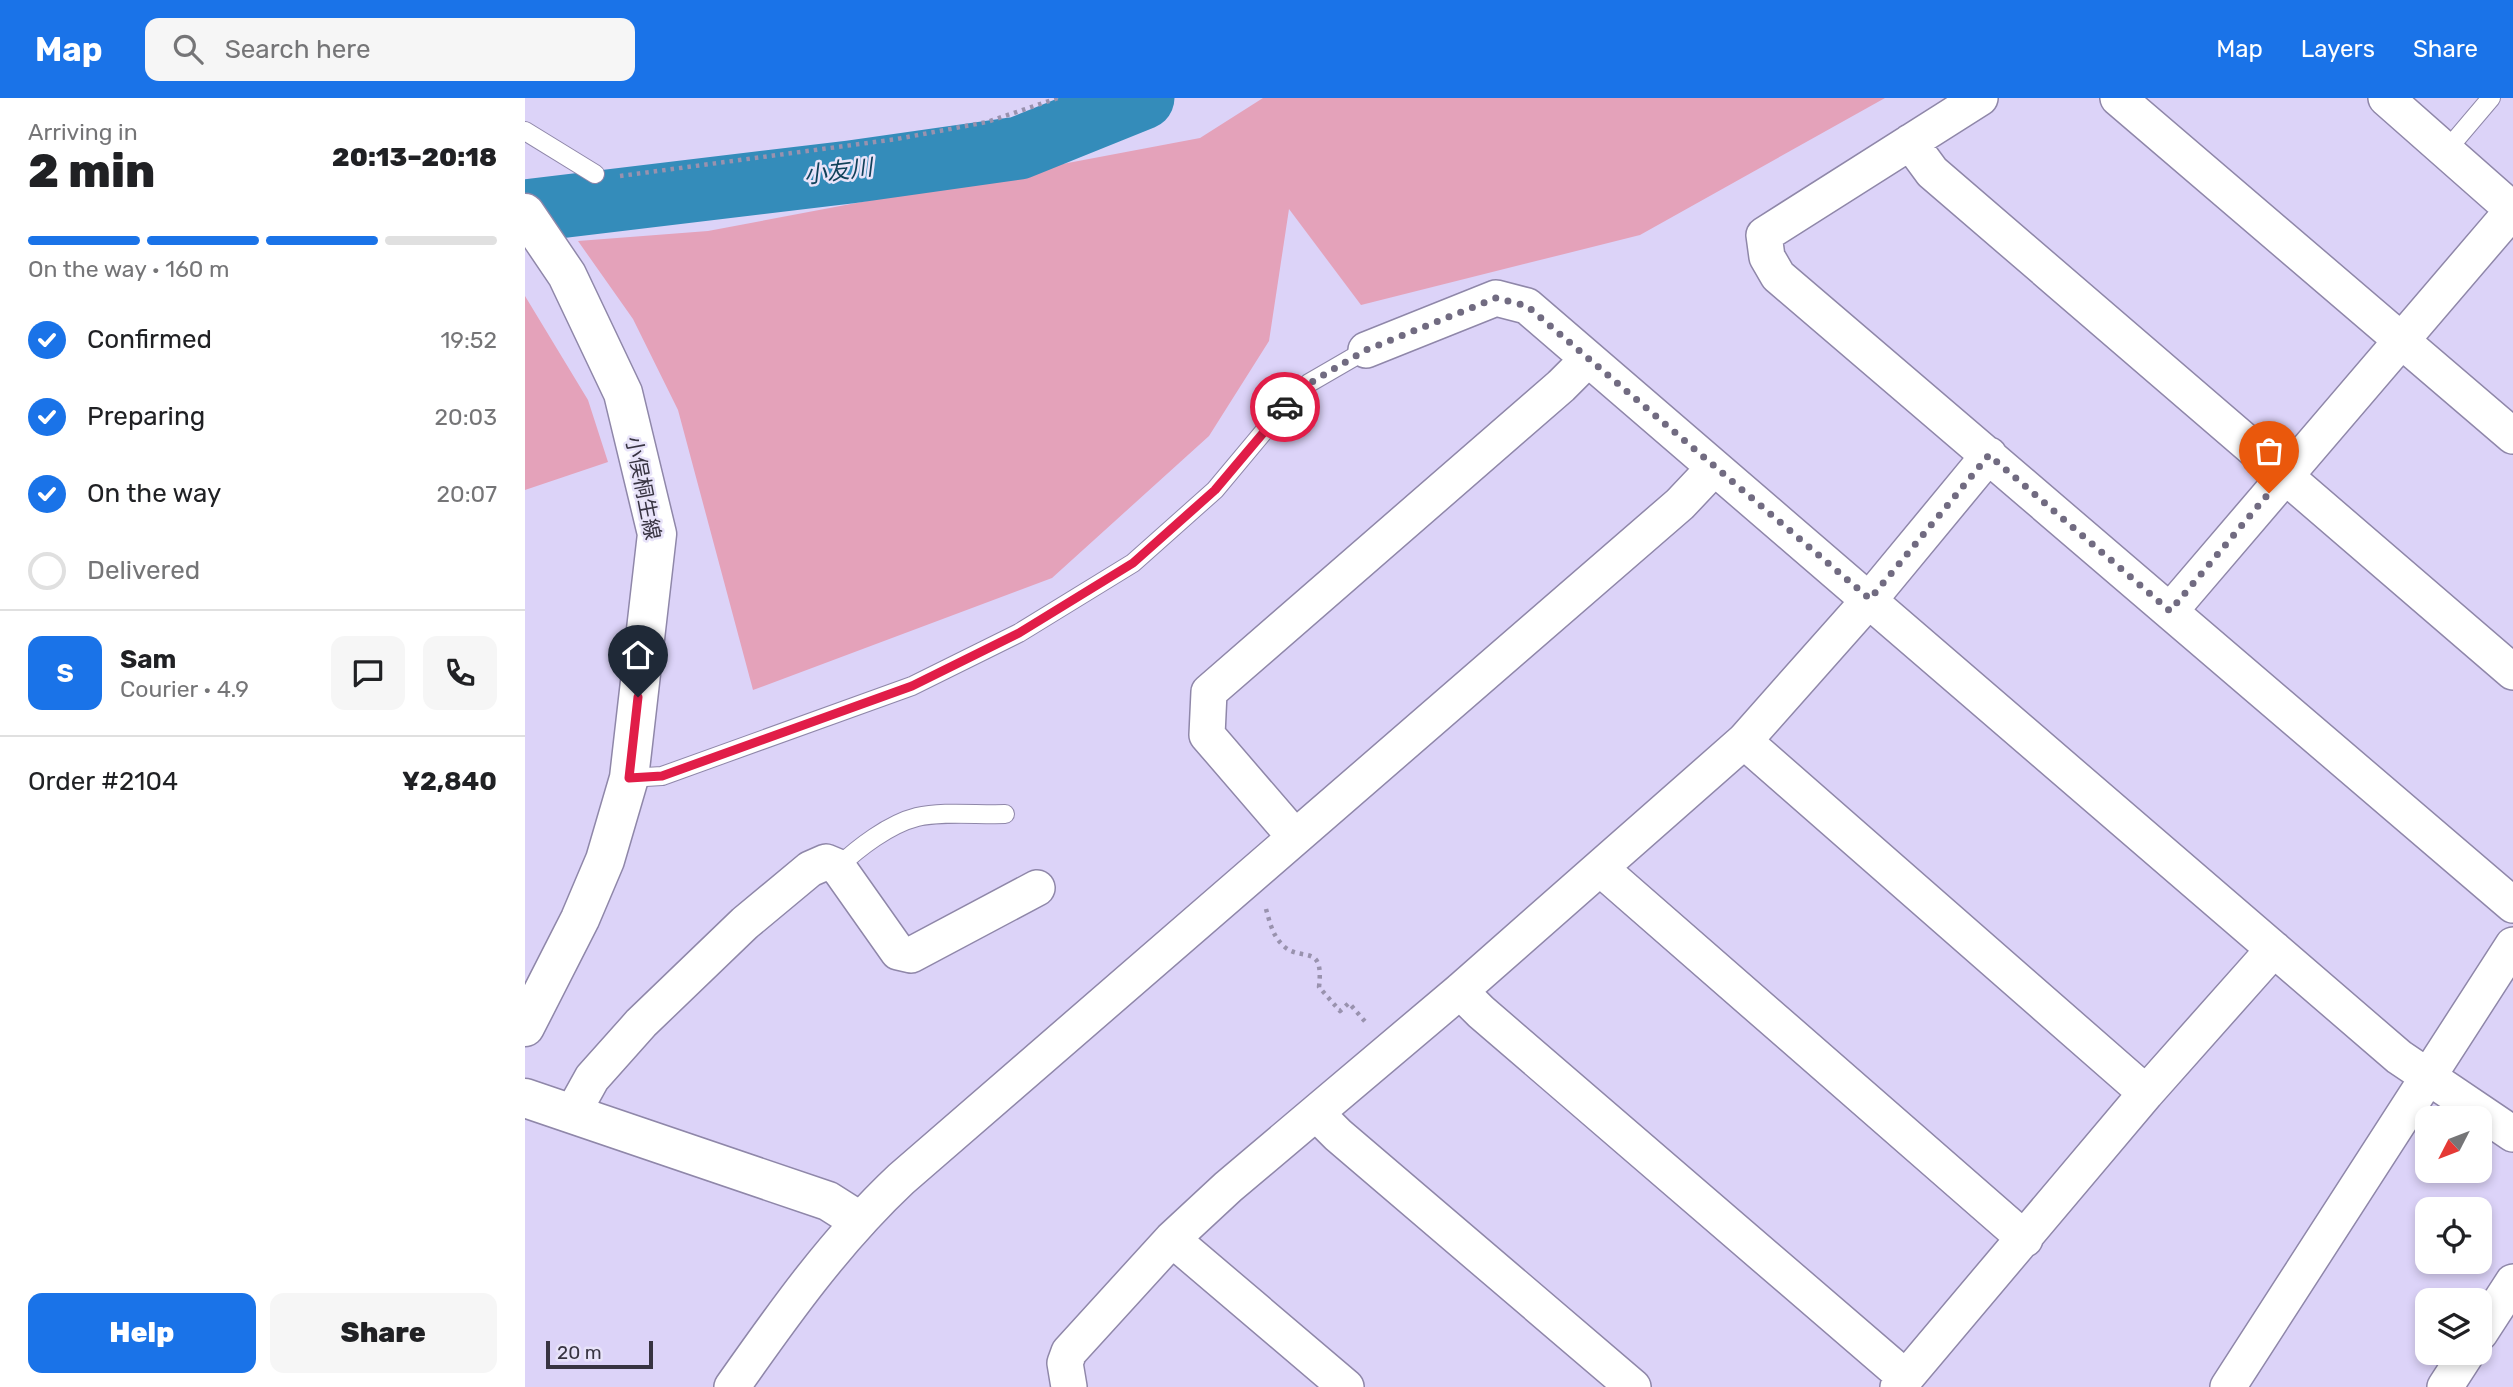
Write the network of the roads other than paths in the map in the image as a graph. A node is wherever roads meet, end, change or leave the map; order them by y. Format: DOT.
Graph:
graph roads {
  1 [pos="1980,98"];
  2 [pos="2118,98"];
  3 [pos="2386,98"];
  4 [pos="2491,98"];
  5 [pos="525,131"];
  6 [pos="1910,142"];
  7 [pos="2446,151"];
  8 [pos="595,174"];
  9 [pos="2513,210"];
  10 [pos="525,213"];
  11 [pos="2400,339"];
  12 [pos="1366,350"];
  13 [pos="1588,359"];
  14 [pos="2513,436"];
  15 [pos="1989,455"];
  16 [pos="1714,468"];
  17 [pos="2285,474"];
  18 [pos="1870,599"];
  19 [pos="2170,611"];
  20 [pos="2513,672"];
  21 [pos="1744,741"];
  22 [pos="629,778"];
  23 [pos="1005,814"];
  24 [pos="1294,836"];
  25 [pos="838,867"];
  26 [pos="1600,868"];
  27 [pos="1037,888"];
  28 [pos="2513,905"];
  29 [pos="2513,945"];
  30 [pos="2274,949"];
  31 [pos="1460,991"];
  32 [pos="525,1027"];
  33 [pos="2427,1077"];
  34 [pos="2146,1093"];
  35 [pos="525,1098"];
  36 [pos="572,1114"];
  37 [pos="1317,1114"];
  38 [pos="2513,1134"];
  39 [pos="858,1220"];
  40 [pos="1172,1239"];
  41 [pos="2025,1239"];
  42 [pos="2513,1282"];
  43 [pos="2492,1314"];
  44 [pos="2459,1365"];
  45 [pos="1902,1382"];
  46 [pos="732,1387"];
  47 [pos="1069,1387"];
  48 [pos="1346,1387"];
  49 [pos="1633,1387"];
  50 [pos="2228,1387"];
  51 [pos="2445,1387"];
  1 -- 6 [label="street"];
  2 -- 11 [label="street"];
  3 -- 7 [label="street"];
  4 -- 7 [label="lane"];
  5 -- 8 [label="lane"];
  6 -- 15 [label="street"];
  6 -- 17 [label="street"];
  7 -- 9 [label="street"];
  9 -- 11 [label="street"];
  10 -- 22 [label="main road, 小俣桐生線"];
  11 -- 14 [label="street"];
  11 -- 17 [label="street"];
  12 -- 13 [label="street"];
  12 -- 22 [label="lane"];
  13 -- 16 [label="street"];
  13 -- 24 [label="street"];
  15 -- 18 [label="street"];
  15 -- 19 [label="street"];
  16 -- 18 [label="street"];
  16 -- 24 [label="street"];
  17 -- 19 [label="street"];
  17 -- 20 [label="street"];
  18 -- 21 [label="street"];
  18 -- 30 [label="street"];
  19 -- 28 [label="street"];
  21 -- 26 [label="street"];
  21 -- 34 [label="street"];
  22 -- 32 [label="main road, 小俣桐生線"];
  23 -- 25 [label="lane"];
  24 -- 39 [label="street"];
  25 -- 27 [label="street"];
  25 -- 36 [label="street"];
  26 -- 31 [label="street"];
  26 -- 41 [label="street"];
  29 -- 33 [label="street"];
  30 -- 33 [label="street"];
  30 -- 34 [label="street"];
  31 -- 37 [label="street"];
  31 -- 45 [label="street"];
  33 -- 38 [label="street"];
  33 -- 50 [label="street"];
  34 -- 41 [label="street"];
  35 -- 36 [label="main road"];
  36 -- 39 [label="main road"];
  37 -- 40 [label="street"];
  37 -- 49 [label="street"];
  39 -- 46 [label="street"];
  40 -- 47 [label="street"];
  40 -- 48 [label="street"];
  41 -- 45 [label="street"];
  42 -- 43 [label="street"];
  44 -- 51 [label="street"];
}
